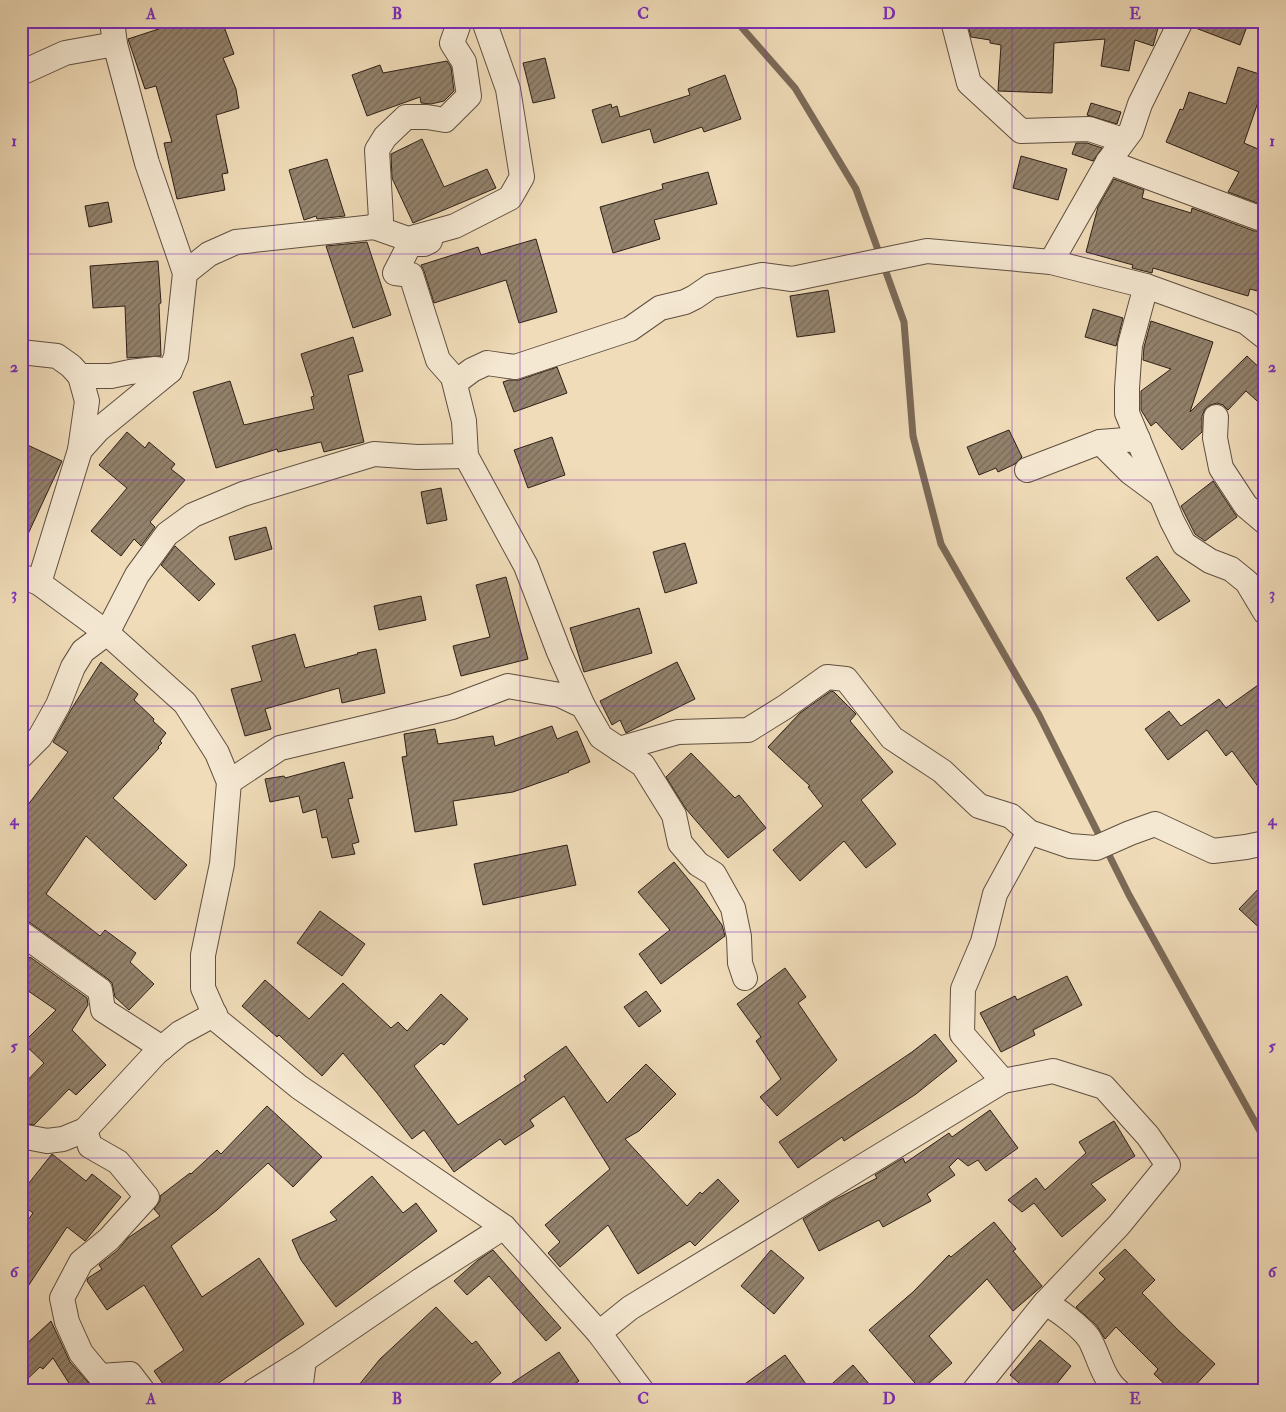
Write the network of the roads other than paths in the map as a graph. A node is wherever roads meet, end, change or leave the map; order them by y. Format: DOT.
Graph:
graph roads {
  1 [pos="457,21"];
  2 [pos="484,21"];
  3 [pos="953,21"];
  4 [pos="1181,21"];
  5 [pos="114,27"];
  6 [pos="21,73"];
  7 [pos="1123,140"];
  8 [pos="1108,162"];
  9 [pos="1265,217"];
  10 [pos="455,226"];
  11 [pos="374,227"];
  12 [pos="1051,262"];
  13 [pos="185,273"];
  14 [pos="1146,286"];
  15 [pos="1265,337"];
  16 [pos="21,352"];
  17 [pos="170,371"];
  18 [pos="80,376"];
  19 [pos="453,376"];
  20 [pos="1216,417"];
  21 [pos="1138,439"];
  22 [pos="1100,442"];
  23 [pos="80,450"];
  24 [pos="466,456"];
  25 [pos="1027,470"];
  26 [pos="1162,495"];
  27 [pos="1265,522"];
  28 [pos="30,580"];
  29 [pos="1265,612"];
  30 [pos="107,633"];
  31 [pos="583,706"];
  32 [pos="619,749"];
  33 [pos="21,756"];
  34 [pos="229,782"];
  35 [pos="1030,832"];
  36 [pos="1265,843"];
  37 [pos="21,933"];
  38 [pos="745,978"];
  39 [pos="215,1014"];
  40 [pos="162,1048"];
  41 [pos="1003,1081"];
  42 [pos="85,1130"];
  43 [pos="21,1136"];
  44 [pos="504,1227"];
  45 [pos="1044,1303"];
  46 [pos="599,1333"];
  47 [pos="304,1360"];
  48 [pos="143,1391"];
  49 [pos="254,1391"];
  50 [pos="300,1391"];
  51 [pos="642,1391"];
  52 [pos="974,1391"];
  53 [pos="1118,1391"];
  1 -- 11 [label="street"];
  2 -- 10 [label="street"];
  3 -- 7 [label="street"];
  4 -- 7 [label="street"];
  5 -- 6 [label="street"];
  5 -- 13 [label="street"];
  7 -- 8 [label="street"];
  8 -- 9 [label="street"];
  8 -- 12 [label="street"];
  10 -- 11 [label="street"];
  10 -- 19 [label="street"];
  11 -- 13 [label="street"];
  12 -- 14 [label="street"];
  12 -- 19 [label="street"];
  13 -- 17 [label="street"];
  14 -- 15 [label="street"];
  14 -- 21 [label="street"];
  16 -- 18 [label="street"];
  17 -- 18 [label="street"];
  17 -- 23 [label="street"];
  18 -- 23 [label="street"];
  19 -- 24 [label="street"];
  20 -- 27 [label="street"];
  21 -- 22 [label="street"];
  21 -- 26 [label="street"];
  22 -- 25 [label="street"];
  22 -- 26 [label="street"];
  23 -- 28 [label="street"];
  24 -- 30 [label="street"];
  24 -- 31 [label="street"];
  26 -- 29 [label="street"];
  28 -- 30 [label="street"];
  30 -- 33 [label="street"];
  30 -- 34 [label="street"];
  31 -- 32 [label="street"];
  31 -- 34 [label="street"];
  32 -- 35 [label="street"];
  32 -- 38 [label="street"];
  34 -- 39 [label="street"];
  35 -- 36 [label="street"];
  35 -- 41 [label="street"];
  37 -- 40 [label="street"];
  39 -- 40 [label="street"];
  39 -- 44 [label="street"];
  40 -- 42 [label="street"];
  41 -- 45 [label="street"];
  41 -- 46 [label="street"];
  42 -- 43 [label="street"];
  42 -- 48 [label="street"];
  44 -- 46 [label="street"];
  44 -- 47 [label="street"];
  45 -- 52 [label="street"];
  45 -- 53 [label="street"];
  46 -- 51 [label="street"];
  47 -- 49 [label="street"];
  47 -- 50 [label="street"];
}
